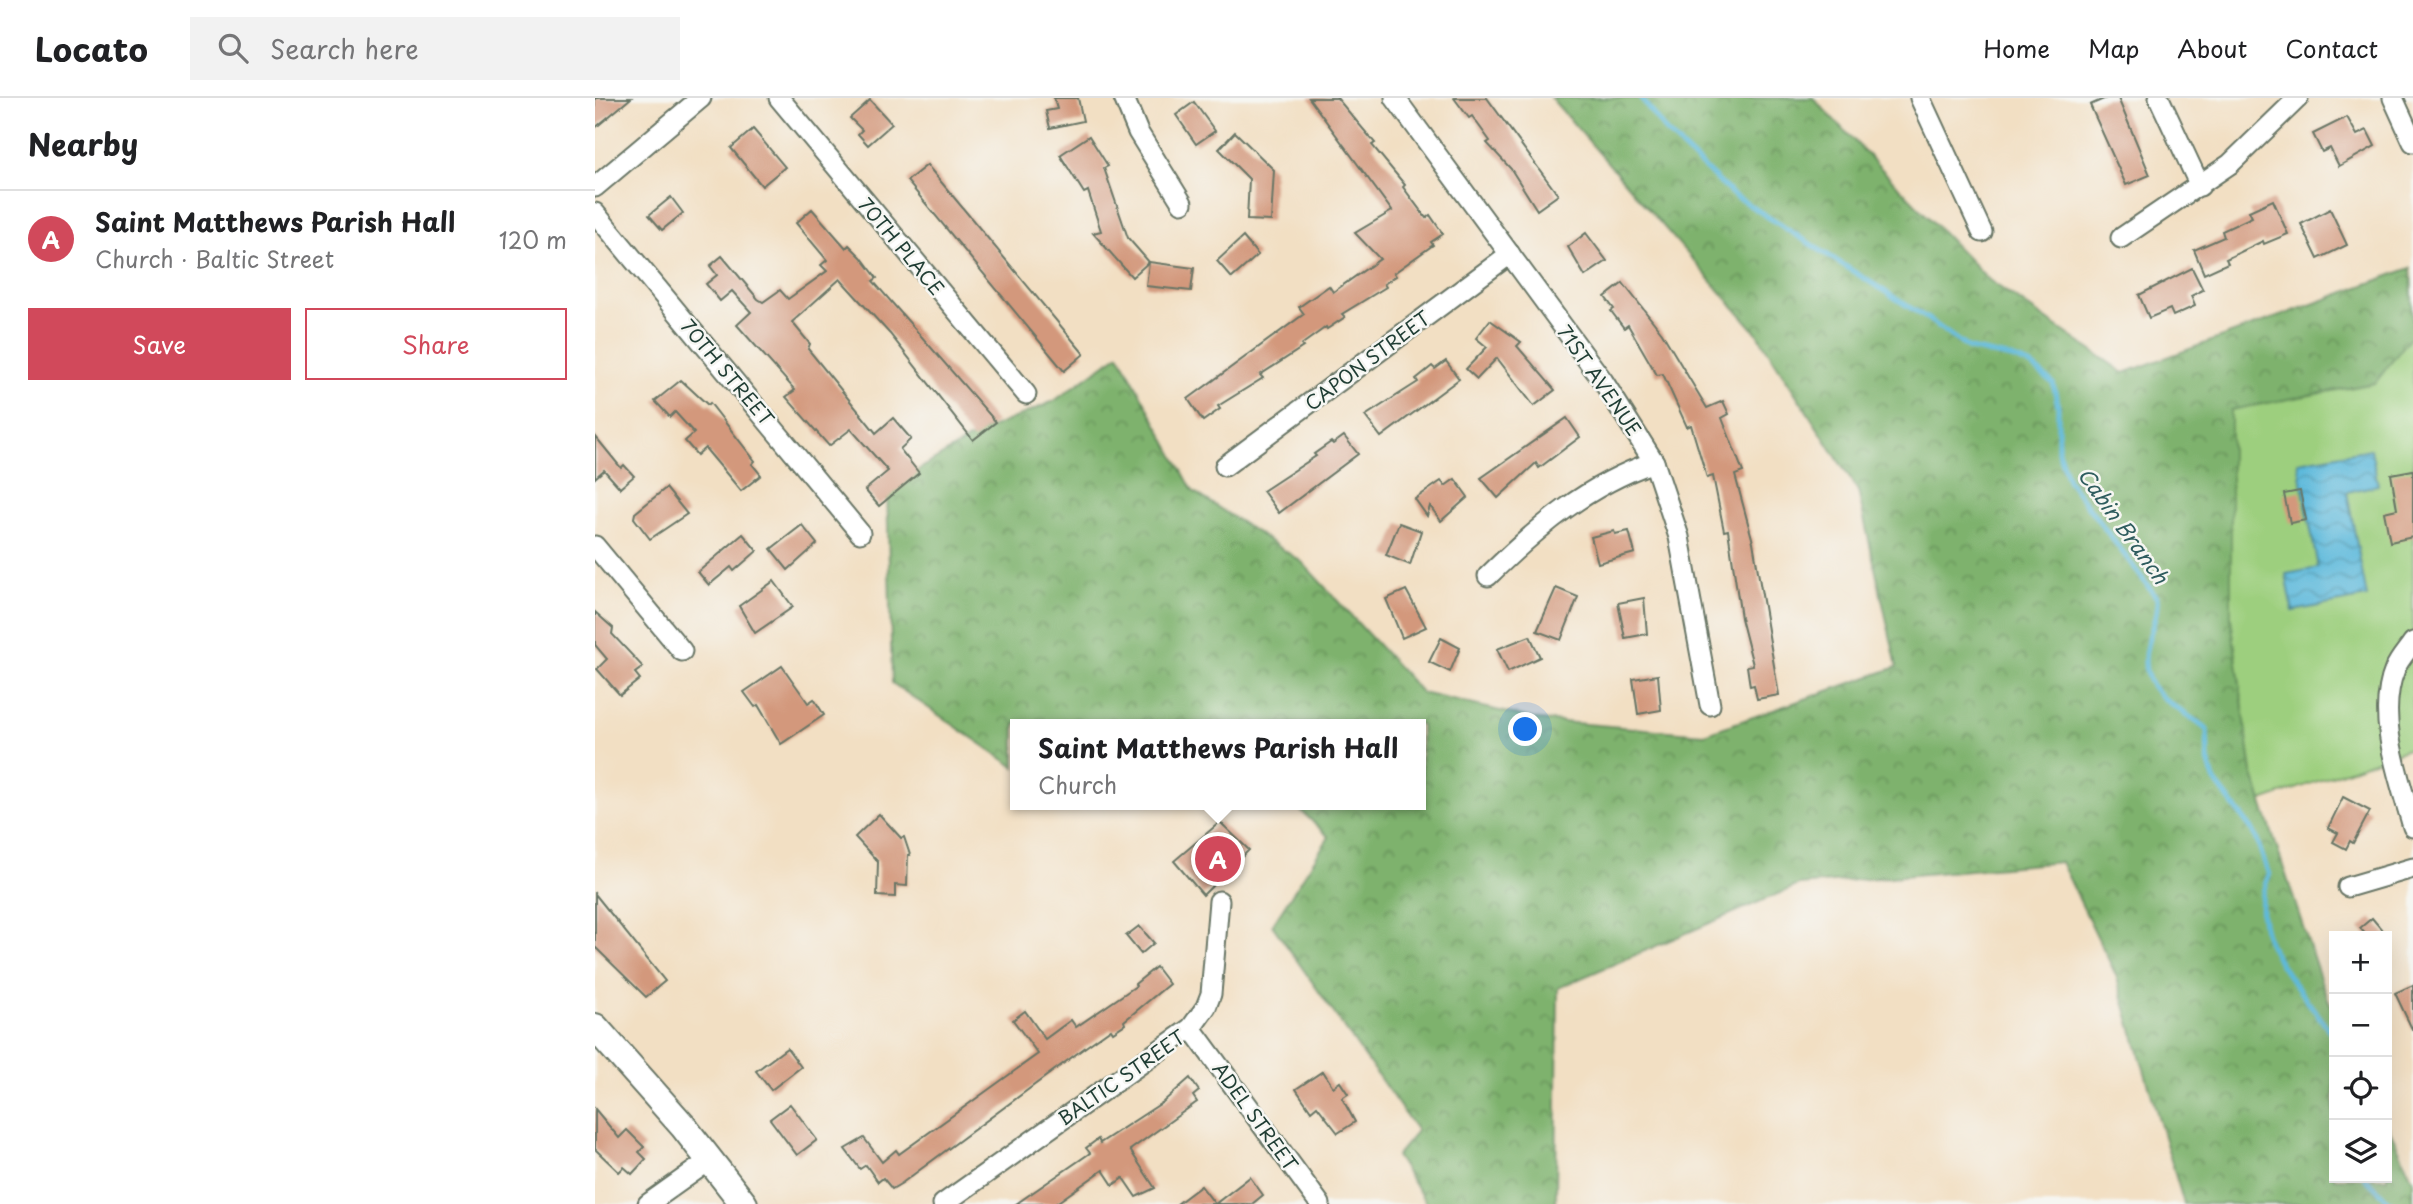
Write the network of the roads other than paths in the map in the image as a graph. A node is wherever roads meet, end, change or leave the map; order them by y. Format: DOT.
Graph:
graph roads {
  1 [pos="701,98"];
  2 [pos="779,98"];
  3 [pos="1124,98"];
  4 [pos="1395,98"];
  5 [pos="1920,98"];
  6 [pos="2159,98"];
  7 [pos="2298,98"];
  8 [pos="2393,98"];
  9 [pos="2413,142"];
  10 [pos="2200,186"];
  11 [pos="595,187"];
  12 [pos="1182,203"];
  13 [pos="595,213"];
  14 [pos="1982,232"];
  15 [pos="2121,238"];
  16 [pos="1510,254"];
  17 [pos="1026,394"];
  18 [pos="1654,462"];
  19 [pos="1225,466"];
  20 [pos="860,533"];
  21 [pos="595,546"];
  22 [pos="1488,576"];
  23 [pos="2413,642"];
  24 [pos="683,651"];
  25 [pos="1710,705"];
  26 [pos="2413,827"];
  27 [pos="2413,868"];
  28 [pos="2348,887"];
  29 [pos="1219,901"];
  30 [pos="595,1027"];
  31 [pos="1191,1028"];
  32 [pos="710,1160"];
  33 [pos="648,1204"];
  34 [pos="744,1204"];
  35 [pos="943,1204"];
  36 [pos="1320,1204"];
  1 -- 11 [label="street"];
  2 -- 17 [label="street, 70TH PLACE"];
  3 -- 12 [label="street"];
  4 -- 16 [label="street, 71ST AVENUE"];
  5 -- 14 [label="street"];
  6 -- 10 [label="street"];
  7 -- 10 [label="street"];
  8 -- 9 [label="street"];
  10 -- 15 [label="street"];
  13 -- 20 [label="street, 70TH STREET"];
  16 -- 18 [label="street, 71ST AVENUE"];
  16 -- 19 [label="street, CAPON STREET"];
  18 -- 22 [label="street"];
  18 -- 25 [label="street, 71ST AVENUE"];
  21 -- 24 [label="street"];
  23 -- 26 [label="street"];
  27 -- 28 [label="street"];
  29 -- 31 [label="street, BALTIC STREET"];
  30 -- 32 [label="main road"];
  31 -- 35 [label="street, BALTIC STREET"];
  31 -- 36 [label="street, ADEL STREET"];
  32 -- 33 [label="street"];
  32 -- 34 [label="main road"];
}
